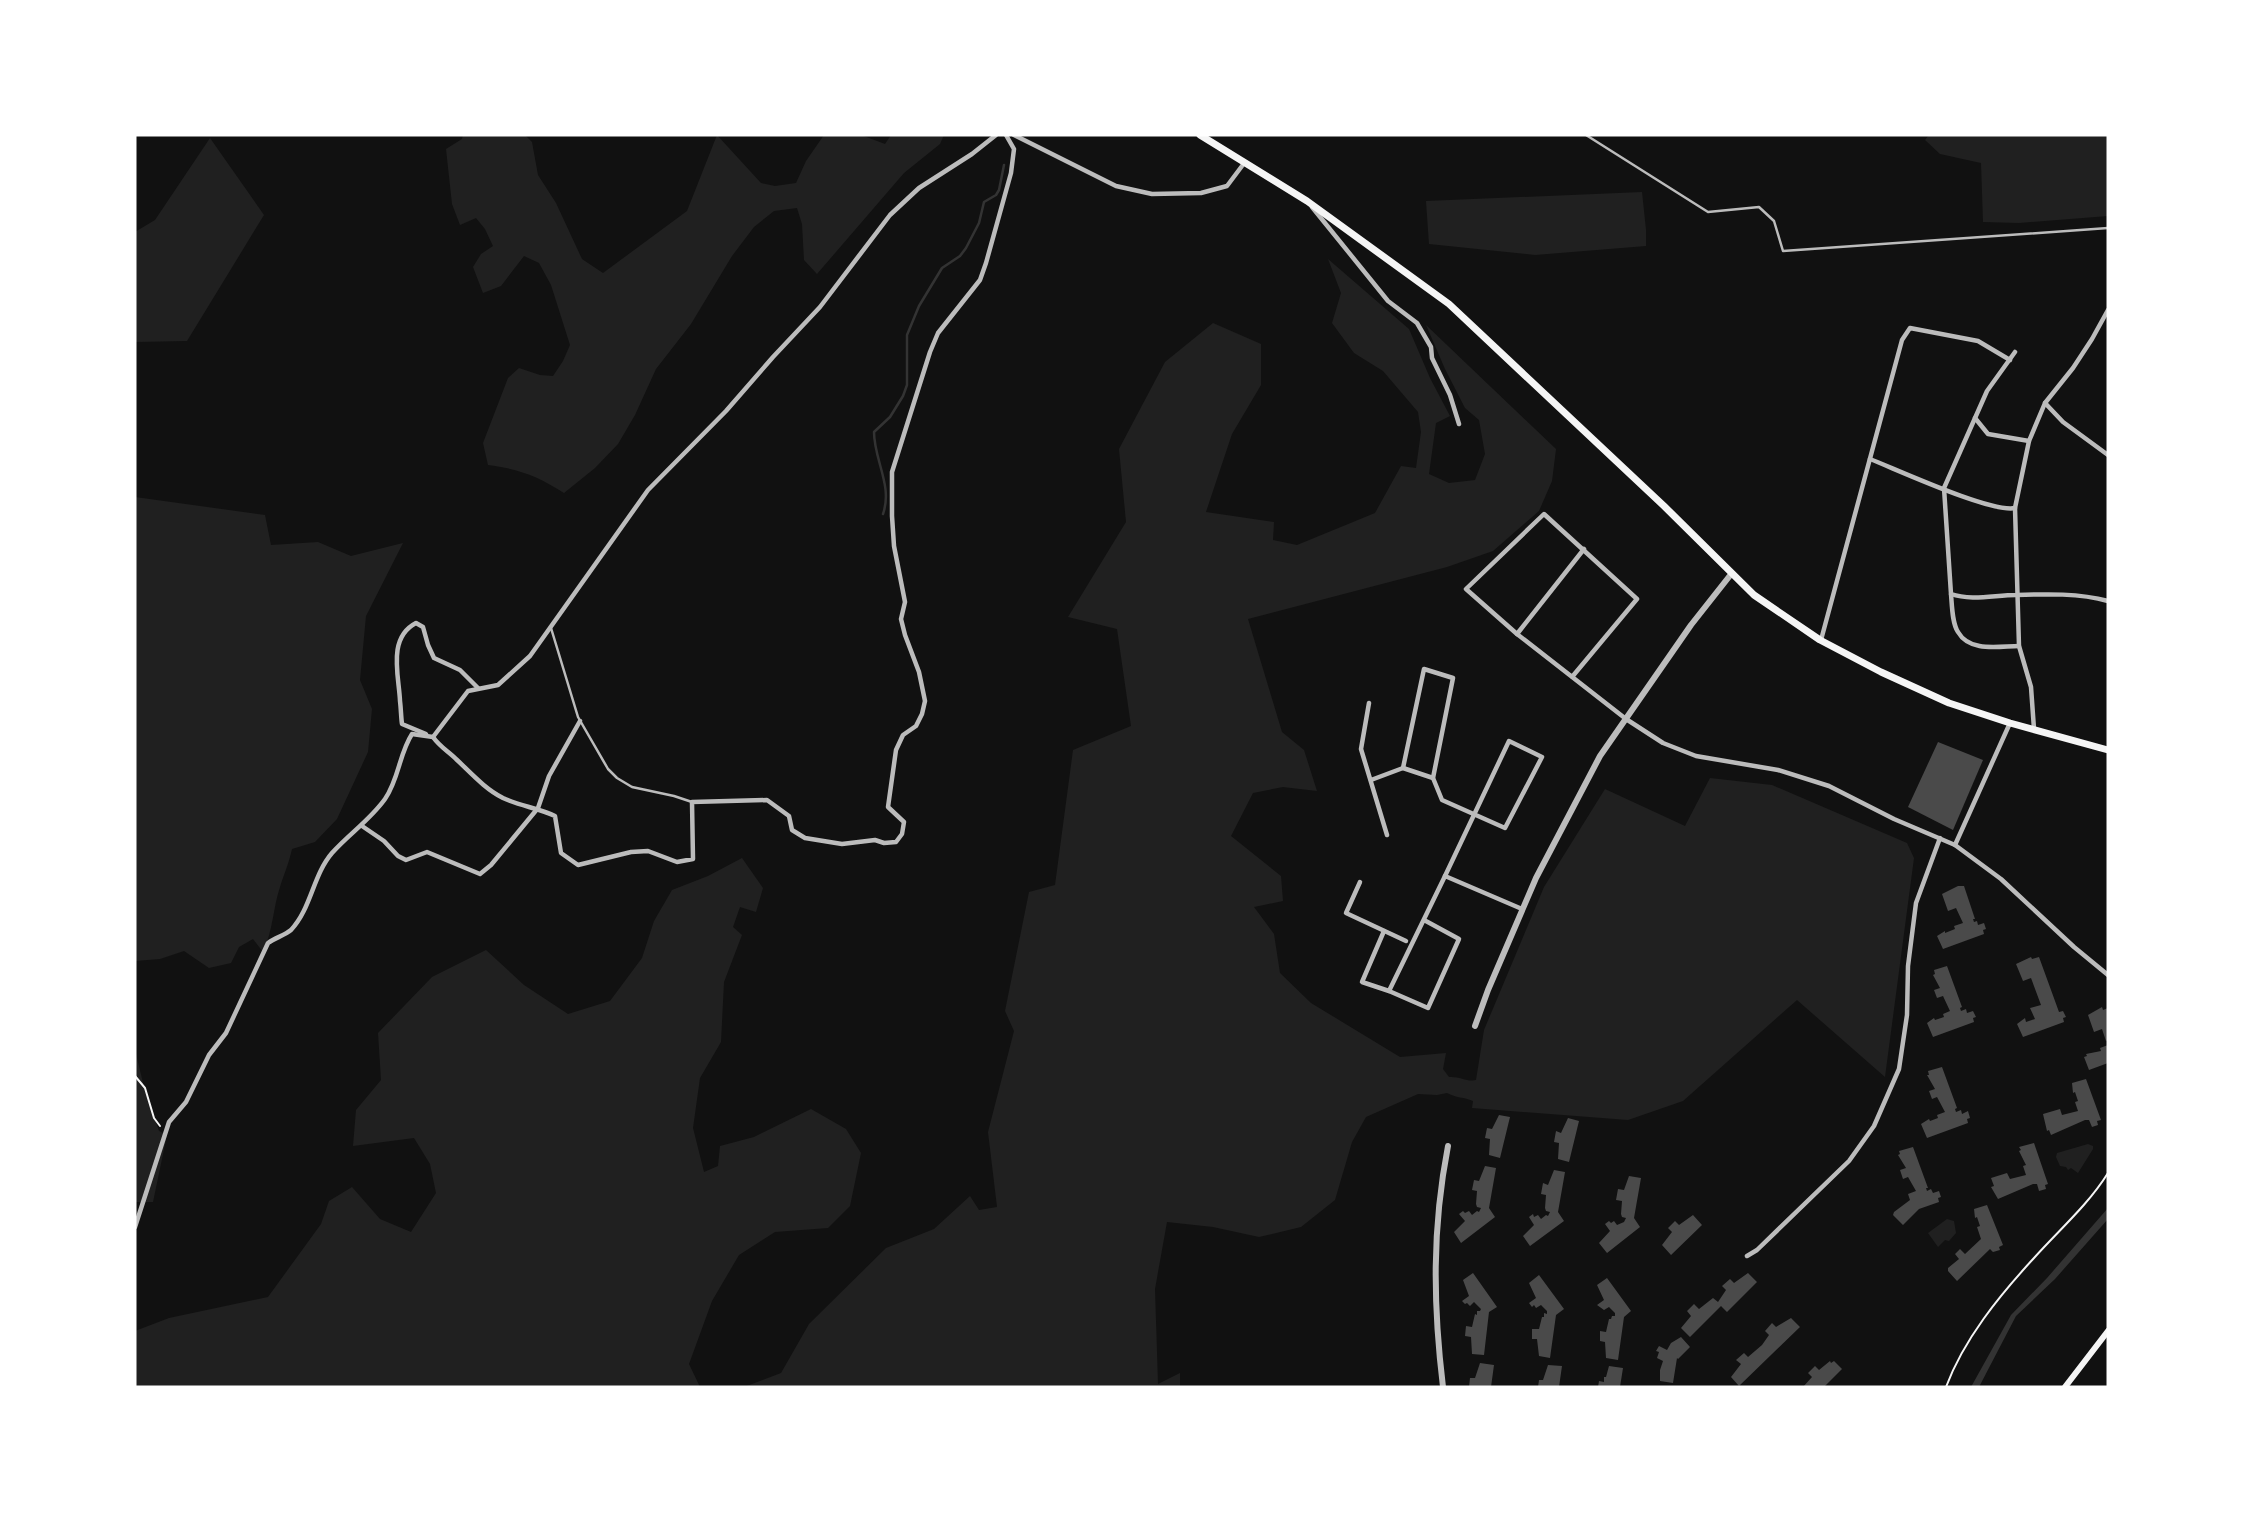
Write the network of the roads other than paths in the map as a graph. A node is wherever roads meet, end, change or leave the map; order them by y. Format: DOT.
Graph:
graph roads {
  1 [pos="996,135"];
  2 [pos="1006,135"];
  3 [pos="1014,135"];
  4 [pos="1200,135"];
  5 [pos="1586,135"];
  6 [pos="1245,162"];
  7 [pos="1307,201"];
  8 [pos="2108,228"];
  9 [pos="2108,310"];
  10 [pos="2015,352"];
  11 [pos="2010,360"];
  12 [pos="2045,403"];
  13 [pos="1974,418"];
  14 [pos="1459,424"];
  15 [pos="2029,441"];
  16 [pos="2108,456"];
  17 [pos="1870,459"];
  18 [pos="1944,488"];
  19 [pos="2015,508"];
  20 [pos="1584,549"];
  21 [pos="1732,573"];
  22 [pos="1951,594"];
  23 [pos="2017,594"];
  24 [pos="2108,601"];
  25 [pos="551,627"];
  26 [pos="1517,634"];
  27 [pos="1820,640"];
  28 [pos="2019,646"];
  29 [pos="1572,677"];
  30 [pos="478,688"];
  31 [pos="1369,703"];
  32 [pos="1626,719"];
  33 [pos="580,721"];
  34 [pos="2010,723"];
  35 [pos="2034,730"];
  36 [pos="433,737"];
  37 [pos="2108,750"];
  38 [pos="1403,768"];
  39 [pos="1433,778"];
  40 [pos="1371,780"];
  41 [pos="692,802"];
  42 [pos="538,808"];
  43 [pos="1474,814"];
  44 [pos="362,826"];
  45 [pos="1387,835"];
  46 [pos="1940,838"];
  47 [pos="1955,845"];
  48 [pos="1445,876"];
  49 [pos="1360,882"];
  50 [pos="1522,909"];
  51 [pos="1424,920"];
  52 [pos="1384,931"];
  53 [pos="1406,941"];
  54 [pos="2108,975"];
  55 [pos="1390,991"];
  56 [pos="1475,1026"];
  57 [pos="1448,1146"];
  58 [pos="135,1227"];
  59 [pos="1747,1256"];
  60 [pos="2108,1331"];
  61 [pos="1443,1387"];
  62 [pos="2065,1387"];
  1 -- 25 [label="street"];
  2 -- 41 [label="street"];
  3 -- 6 [label="street"];
  4 -- 6 [label="main road"];
  5 -- 8 [label="lane"];
  6 -- 7 [label="main road"];
  7 -- 14 [label="street"];
  7 -- 21 [label="main road"];
  9 -- 12 [label="street"];
  10 -- 11 [label="street"];
  11 -- 13 [label="street"];
  11 -- 17 [label="street"];
  12 -- 15 [label="street"];
  12 -- 16 [label="street"];
  13 -- 15 [label="street"];
  13 -- 18 [label="street"];
  15 -- 19 [label="street"];
  17 -- 18 [label="street"];
  17 -- 27 [label="street"];
  18 -- 19 [label="street"];
  18 -- 22 [label="street"];
  19 -- 23 [label="street"];
  20 -- 26 [label="street"];
  20 -- 26 [label="street"];
  20 -- 29 [label="street"];
  21 -- 27 [label="main road"];
  21 -- 32 [label="street"];
  22 -- 23 [label="street"];
  22 -- 28 [label="street"];
  23 -- 24 [label="street"];
  23 -- 28 [label="street"];
  25 -- 30 [label="street"];
  25 -- 33 [label="lane"];
  26 -- 29 [label="street"];
  27 -- 34 [label="main road"];
  28 -- 35 [label="street"];
  29 -- 32 [label="street"];
  30 -- 36 [label="street"];
  30 -- 36 [label="street"];
  31 -- 40 [label="street"];
  32 -- 46 [label="street"];
  32 -- 50 [label="street"];
  33 -- 41 [label="lane"];
  33 -- 42 [label="street"];
  34 -- 35 [label="main road"];
  34 -- 47 [label="street"];
  35 -- 37 [label="main road"];
  36 -- 42 [label="street"];
  36 -- 44 [label="street"];
  38 -- 39 [label="street"];
  38 -- 39 [label="street"];
  38 -- 40 [label="street"];
  39 -- 43 [label="street"];
  40 -- 45 [label="street"];
  41 -- 42 [label="street"];
  42 -- 44 [label="street"];
  43 -- 43 [label="street"];
  43 -- 48 [label="street"];
  44 -- 58 [label="street"];
  46 -- 47 [label="street"];
  46 -- 59 [label="street"];
  47 -- 54 [label="street"];
  48 -- 50 [label="street"];
  48 -- 51 [label="street"];
  49 -- 52 [label="street"];
  50 -- 56 [label="street"];
  51 -- 55 [label="street"];
  51 -- 55 [label="street"];
  52 -- 53 [label="street"];
  52 -- 55 [label="street"];
  57 -- 61 [label="street"];
  60 -- 62 [label="main road"];
}
